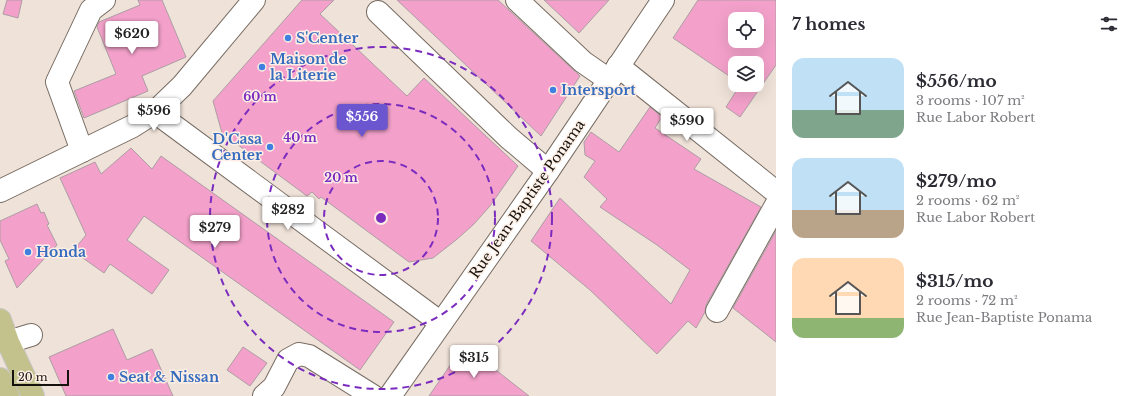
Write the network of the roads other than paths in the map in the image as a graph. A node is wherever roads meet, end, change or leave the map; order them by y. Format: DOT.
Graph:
graph roads {
  1 [pos="104,0"];
  2 [pos="254,0"];
  3 [pos="517,0"];
  4 [pos="663,0"];
  5 [pos="378,12"];
  6 [pos="614,73"];
  7 [pos="155,112"];
  8 [pos="82,151"];
  9 [pos="548,171"];
  10 [pos="0,191"];
  11 [pos="776,192"];
  12 [pos="776,205"];
  13 [pos="717,311"];
  14 [pos="0,320"];
  15 [pos="441,323"];
  16 [pos="31,335"];
  17 [pos="4,344"];
  18 [pos="0,379"];
  19 [pos="8,396"];
  20 [pos="22,396"];
  21 [pos="33,396"];
  22 [pos="264,396"];
  23 [pos="373,396"];
  24 [pos="390,396"];
  1 -- 8 [label="street"];
  2 -- 7 [label="street"];
  3 -- 6 [label="street"];
  4 -- 6 [label="street, Rue Jean-Baptiste Ponama"];
  5 -- 9 [label="street"];
  6 -- 9 [label="street, Rue Jean-Baptiste Ponama"];
  6 -- 11 [label="street"];
  7 -- 8 [label="street"];
  7 -- 15 [label="street"];
  8 -- 10 [label="street"];
  9 -- 15 [label="street, Rue Jean-Baptiste Ponama"];
  12 -- 13 [label="street"];
  14 -- 17 [label="main road"];
  15 -- 24 [label="street, Rue Jean-Baptiste Ponama"];
  16 -- 17 [label="street"];
  17 -- 20 [label="street"];
  17 -- 21 [label="main road"];
  18 -- 19 [label="main road"];
  22 -- 23 [label="street"];
}
